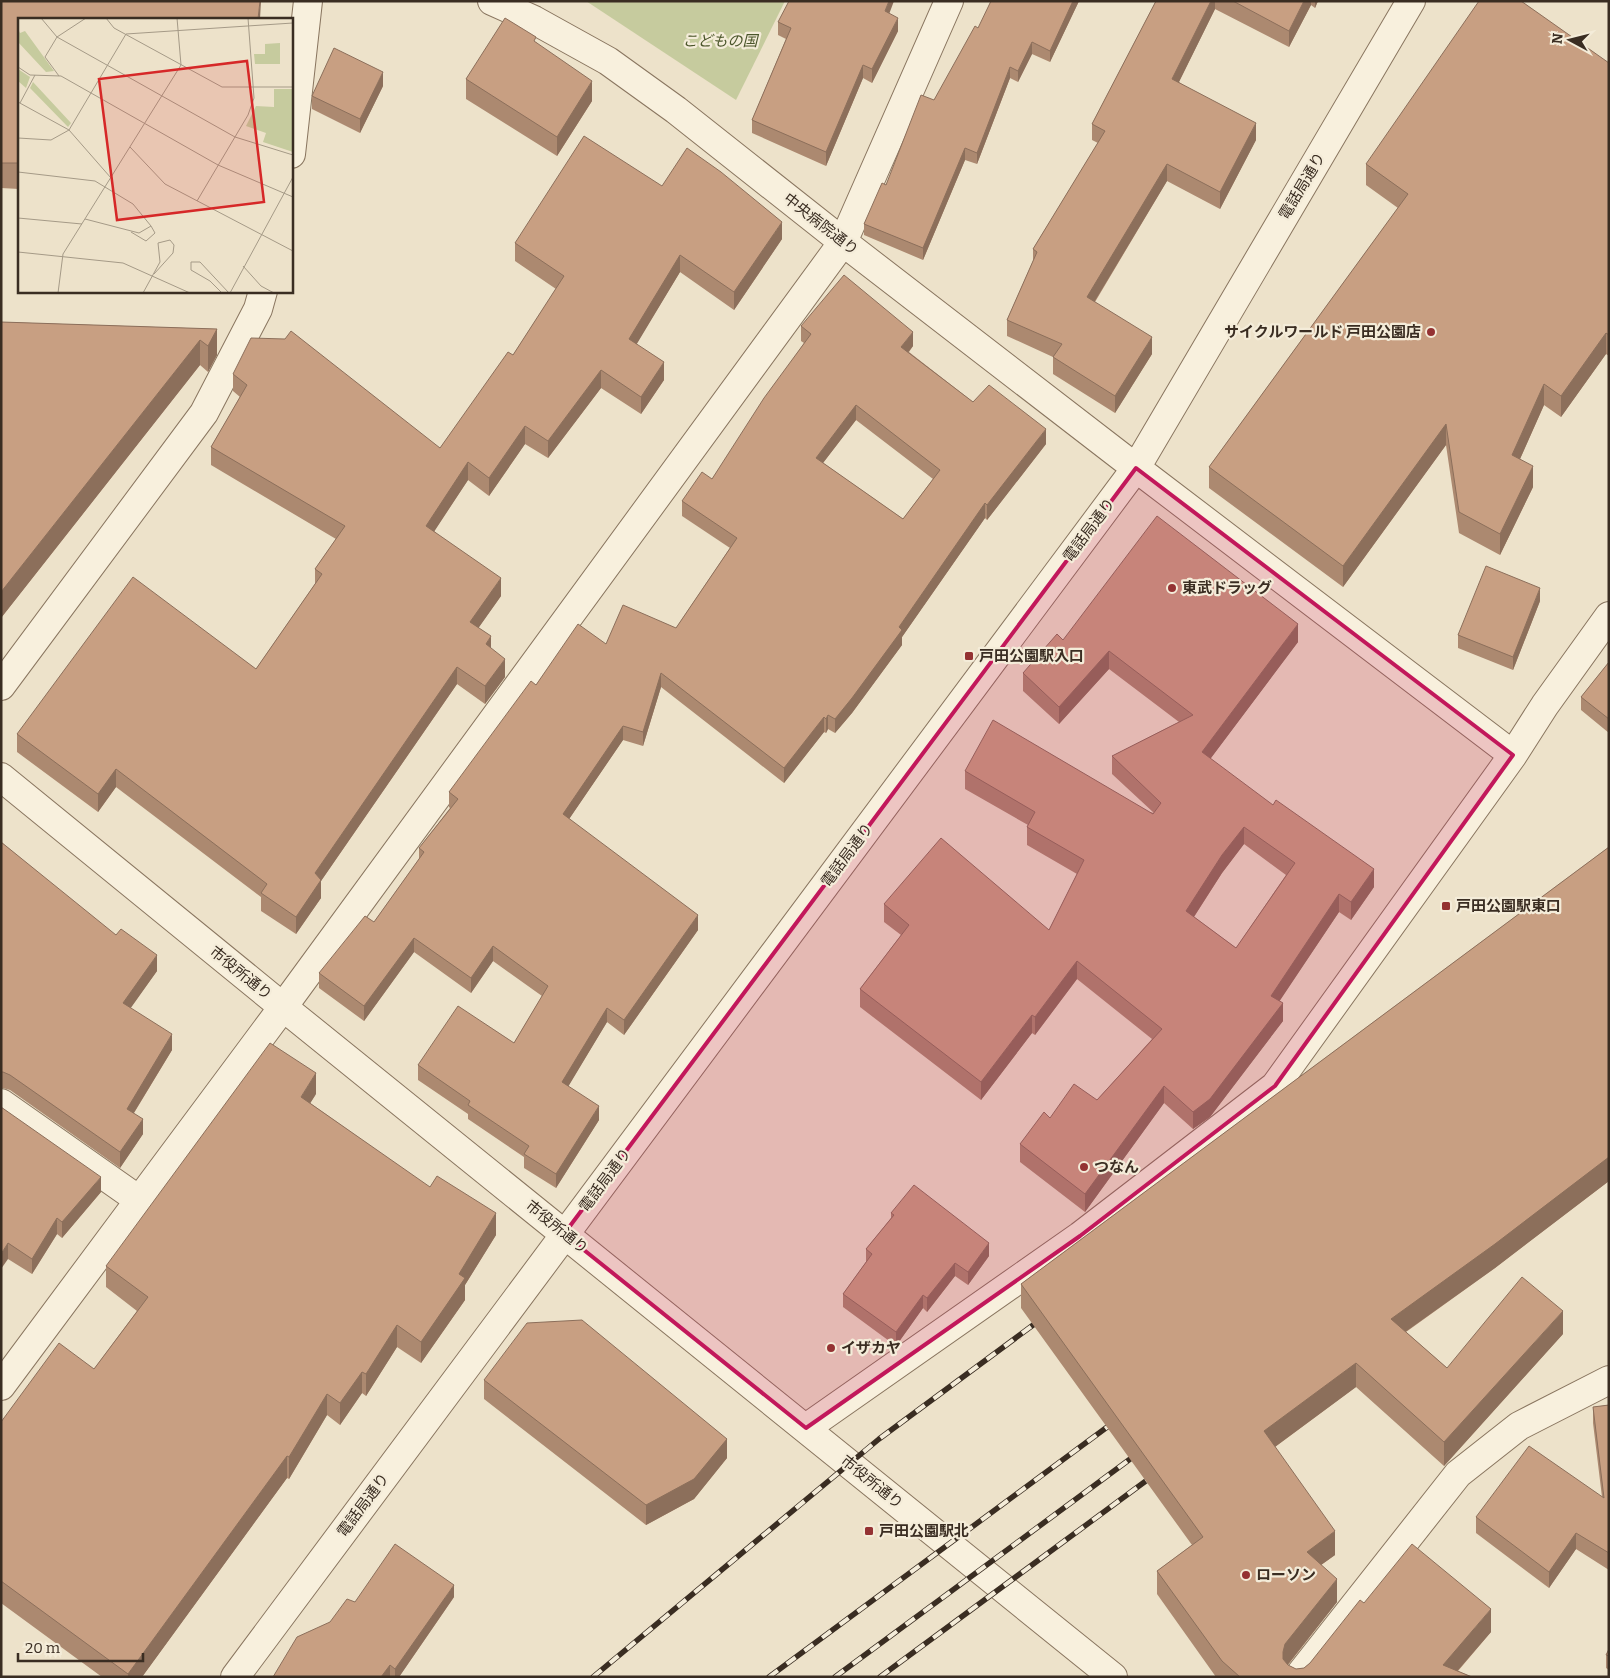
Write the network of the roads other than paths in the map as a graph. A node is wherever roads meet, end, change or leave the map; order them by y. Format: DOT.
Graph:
graph roads {
  1 [pos="308,1"];
  2 [pos="492,1"];
  3 [pos="949,1"];
  4 [pos="1411,1"];
  5 [pos="292,145"];
  6 [pos="843,242"];
  7 [pos="263,292"];
  8 [pos="1136,468"];
  9 [pos="1609,616"];
  10 [pos="1,686"];
  11 [pos="1513,755"];
  12 [pos="1,777"];
  13 [pos="283,1007"];
  14 [pos="1,1102"];
  15 [pos="139,1200"];
  16 [pos="564,1234"];
  17 [pos="1609,1380"];
  18 [pos="1,1386"];
  19 [pos="806,1428"];
  20 [pos="235,1677"];
  21 [pos="1113,1677"];
  22 [pos="1298,1677"];
  1 -- 5 [label="street"];
  2 -- 6 [label="street, 中央病院通り"];
  3 -- 6 [label="street"];
  4 -- 8 [label="street, 電話局通り"];
  6 -- 8 [label="street, 中央病院通り"];
  6 -- 13 [label="street"];
  7 -- 10 [label="street"];
  8 -- 11 [label="street, 中央病院通り"];
  8 -- 16 [label="street, 電話局通り"];
  9 -- 11 [label="street"];
  11 -- 19 [label="street"];
  12 -- 13 [label="street, 市役所通り"];
  13 -- 15 [label="street"];
  13 -- 16 [label="street, 市役所通り"];
  14 -- 15 [label="street"];
  15 -- 18 [label="street"];
  16 -- 19 [label="street, 市役所通り"];
  16 -- 20 [label="street, 電話局通り"];
  17 -- 22 [label="street"];
  19 -- 21 [label="street, 市役所通り"];
}
